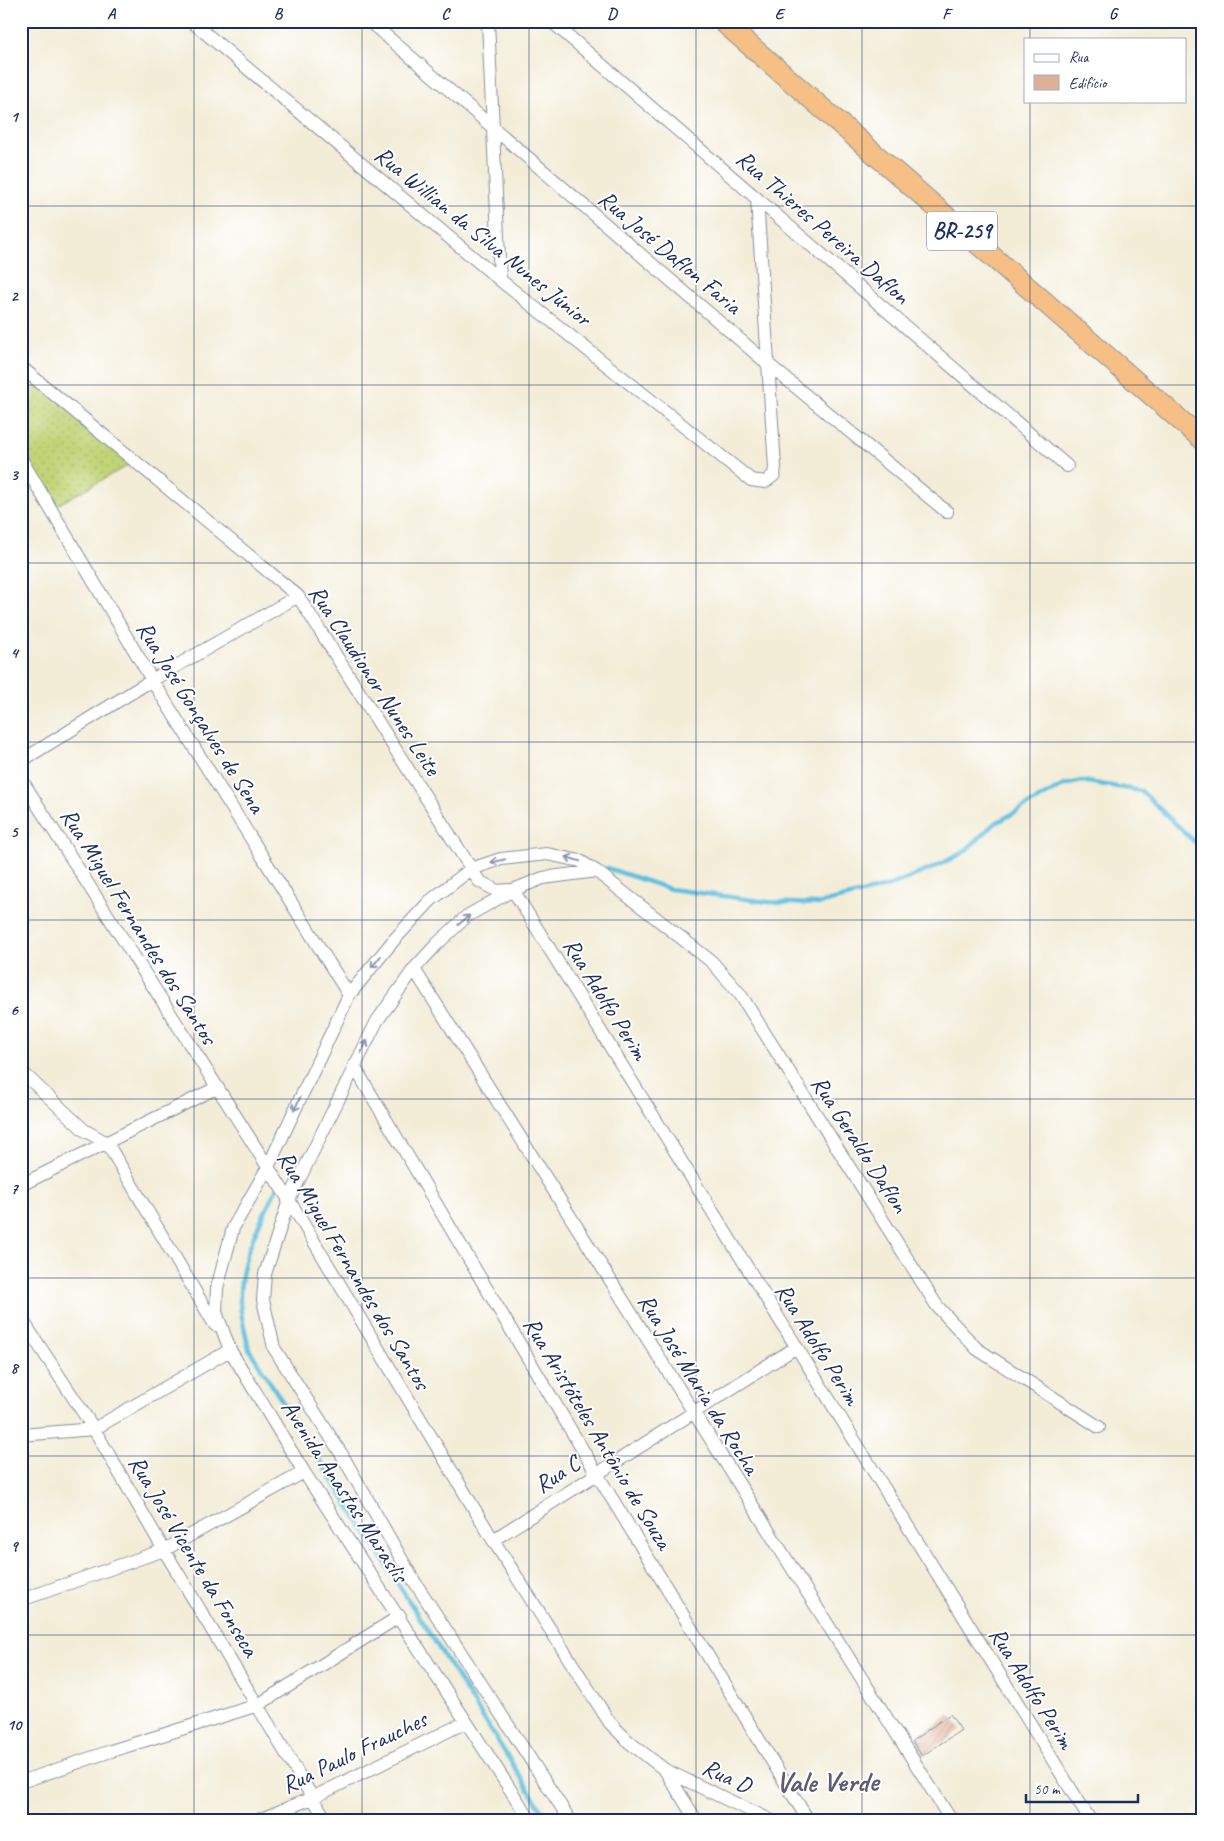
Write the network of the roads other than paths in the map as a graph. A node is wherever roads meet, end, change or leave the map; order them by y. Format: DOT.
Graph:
graph roads {
  1 [pos="190,21"];
  2 [pos="369,21"];
  3 [pos="488,21"];
  4 [pos="551,21"];
  5 [pos="722,21"];
  6 [pos="493,129"];
  7 [pos="757,199"];
  8 [pos="500,280"];
  9 [pos="768,364"];
  10 [pos="21,367"];
  11 [pos="1203,440"];
  12 [pos="21,459"];
  13 [pos="1067,466"];
  14 [pos="947,512"];
  15 [pos="298,596"];
  16 [pos="152,680"];
  17 [pos="21,761"];
  18 [pos="21,779"];
  19 [pos="471,869"];
  20 [pos="596,871"];
  21 [pos="513,890"];
  22 [pos="414,969"];
  23 [pos="349,995"];
  24 [pos="354,1066"];
  25 [pos="21,1071"];
  26 [pos="216,1088"];
  27 [pos="107,1143"];
  28 [pos="268,1168"];
  29 [pos="21,1184"];
  30 [pos="289,1200"];
  31 [pos="21,1318"];
  32 [pos="795,1348"];
  33 [pos="230,1350"];
  34 [pos="692,1412"];
  35 [pos="1099,1427"];
  36 [pos="94,1429"];
  37 [pos="21,1435"];
  38 [pos="304,1472"];
  39 [pos="597,1474"];
  40 [pos="494,1540"];
  41 [pos="164,1550"];
  42 [pos="21,1600"];
  43 [pos="400,1616"];
  44 [pos="258,1705"];
  45 [pos="466,1722"];
  46 [pos="665,1770"];
  47 [pos="21,1782"];
  48 [pos="312,1798"];
  49 [pos="259,1820"];
  50 [pos="326,1820"];
  51 [pos="530,1820"];
  52 [pos="570,1820"];
  53 [pos="696,1820"];
  54 [pos="770,1820"];
  55 [pos="808,1820"];
  56 [pos="951,1820"];
  57 [pos="1090,1820"];
  1 -- 8 [label="street, Rua Willian da Silva Nunes Júnior"];
  2 -- 6 [label="street, Rua José Daflon Faria"];
  3 -- 6 [label="street"];
  4 -- 7 [label="street, Rua Thieres Pereira Daflon"];
  5 -- 11 [label="highway, BR-259"];
  6 -- 8 [label="street"];
  6 -- 9 [label="street, Rua José Daflon Faria"];
  7 -- 9 [label="street"];
  7 -- 13 [label="street, Rua Thieres Pereira Daflon"];
  8 -- 9 [label="street, Rua Willian da Silva Nunes Júnior"];
  9 -- 14 [label="street, Rua José Daflon Faria"];
  10 -- 15 [label="street, Rua Claudionor Nunes Leite"];
  12 -- 16 [label="street, Rua José Gonçalves de Sena"];
  15 -- 16 [label="street"];
  15 -- 19 [label="street, Rua Claudionor Nunes Leite"];
  16 -- 17 [label="street"];
  16 -- 23 [label="street, Rua José Gonçalves de Sena"];
  18 -- 26 [label="street, Rua Miguel Fernandes dos Santos"];
  20 -- 19 [label="street, Rua Geraldo Daflon, one-way"];
  19 -- 21 [label="street, Rua Claudionor Nunes Leite"];
  19 -- 23 [label="street, Rua Geraldo Daflon, one-way"];
  20 -- 21 [label="street, Avenida Anastas Maraslis"];
  20 -- 35 [label="street, Rua Geraldo Daflon"];
  22 -- 21 [label="street, Avenida Anastas Maraslis, one-way"];
  21 -- 32 [label="street, Rua Adolfo Perim"];
  24 -- 22 [label="street, Avenida Anastas Maraslis, one-way"];
  22 -- 34 [label="street, Rua José Maria da Rocha"];
  23 -- 28 [label="street, Avenida Anastas Maraslis, one-way"];
  24 -- 30 [label="street, Avenida Anastas Maraslis"];
  24 -- 39 [label="street, Rua Aristóteles Antônio de Souza"];
  25 -- 27 [label="street"];
  26 -- 27 [label="street"];
  26 -- 28 [label="street, Rua Miguel Fernandes dos Santos"];
  27 -- 29 [label="street"];
  27 -- 33 [label="street"];
  28 -- 30 [label="street, Rua Miguel Fernandes dos Santos"];
  28 -- 33 [label="street, Avenida Anastas Maraslis"];
  30 -- 40 [label="street, Rua Miguel Fernandes dos Santos"];
  30 -- 52 [label="street, Avenida Anastas Maraslis"];
  31 -- 36 [label="street, Rua José Vicente da Fonseca"];
  32 -- 34 [label="street, Rua C"];
  32 -- 57 [label="street, Rua Adolfo Perim"];
  33 -- 36 [label="street"];
  33 -- 38 [label="street, Avenida Anastas Maraslis"];
  34 -- 39 [label="street, Rua C"];
  34 -- 56 [label="street, Rua José Maria da Rocha"];
  36 -- 37 [label="street"];
  36 -- 41 [label="street, Rua José Vicente da Fonseca"];
  38 -- 41 [label="street"];
  38 -- 43 [label="street, Avenida Anastas Maraslis"];
  39 -- 40 [label="street, Rua C"];
  39 -- 55 [label="street, Rua Aristóteles Antônio de Souza"];
  40 -- 46 [label="street, Rua Miguel Fernandes dos Santos"];
  41 -- 42 [label="street"];
  41 -- 44 [label="street, Rua José Vicente da Fonseca"];
  43 -- 44 [label="street"];
  43 -- 45 [label="street, Avenida Anastas Maraslis"];
  44 -- 47 [label="street"];
  44 -- 48 [label="street, Rua José Vicente da Fonseca"];
  45 -- 48 [label="street, Rua Paulo Frauches"];
  45 -- 51 [label="street, Avenida Anastas Maraslis"];
  46 -- 53 [label="street"];
  46 -- 54 [label="street, Rua D"];
  48 -- 49 [label="street, Rua Paulo Frauches"];
  48 -- 50 [label="street, Rua José Vicente da Fonseca"];
}
